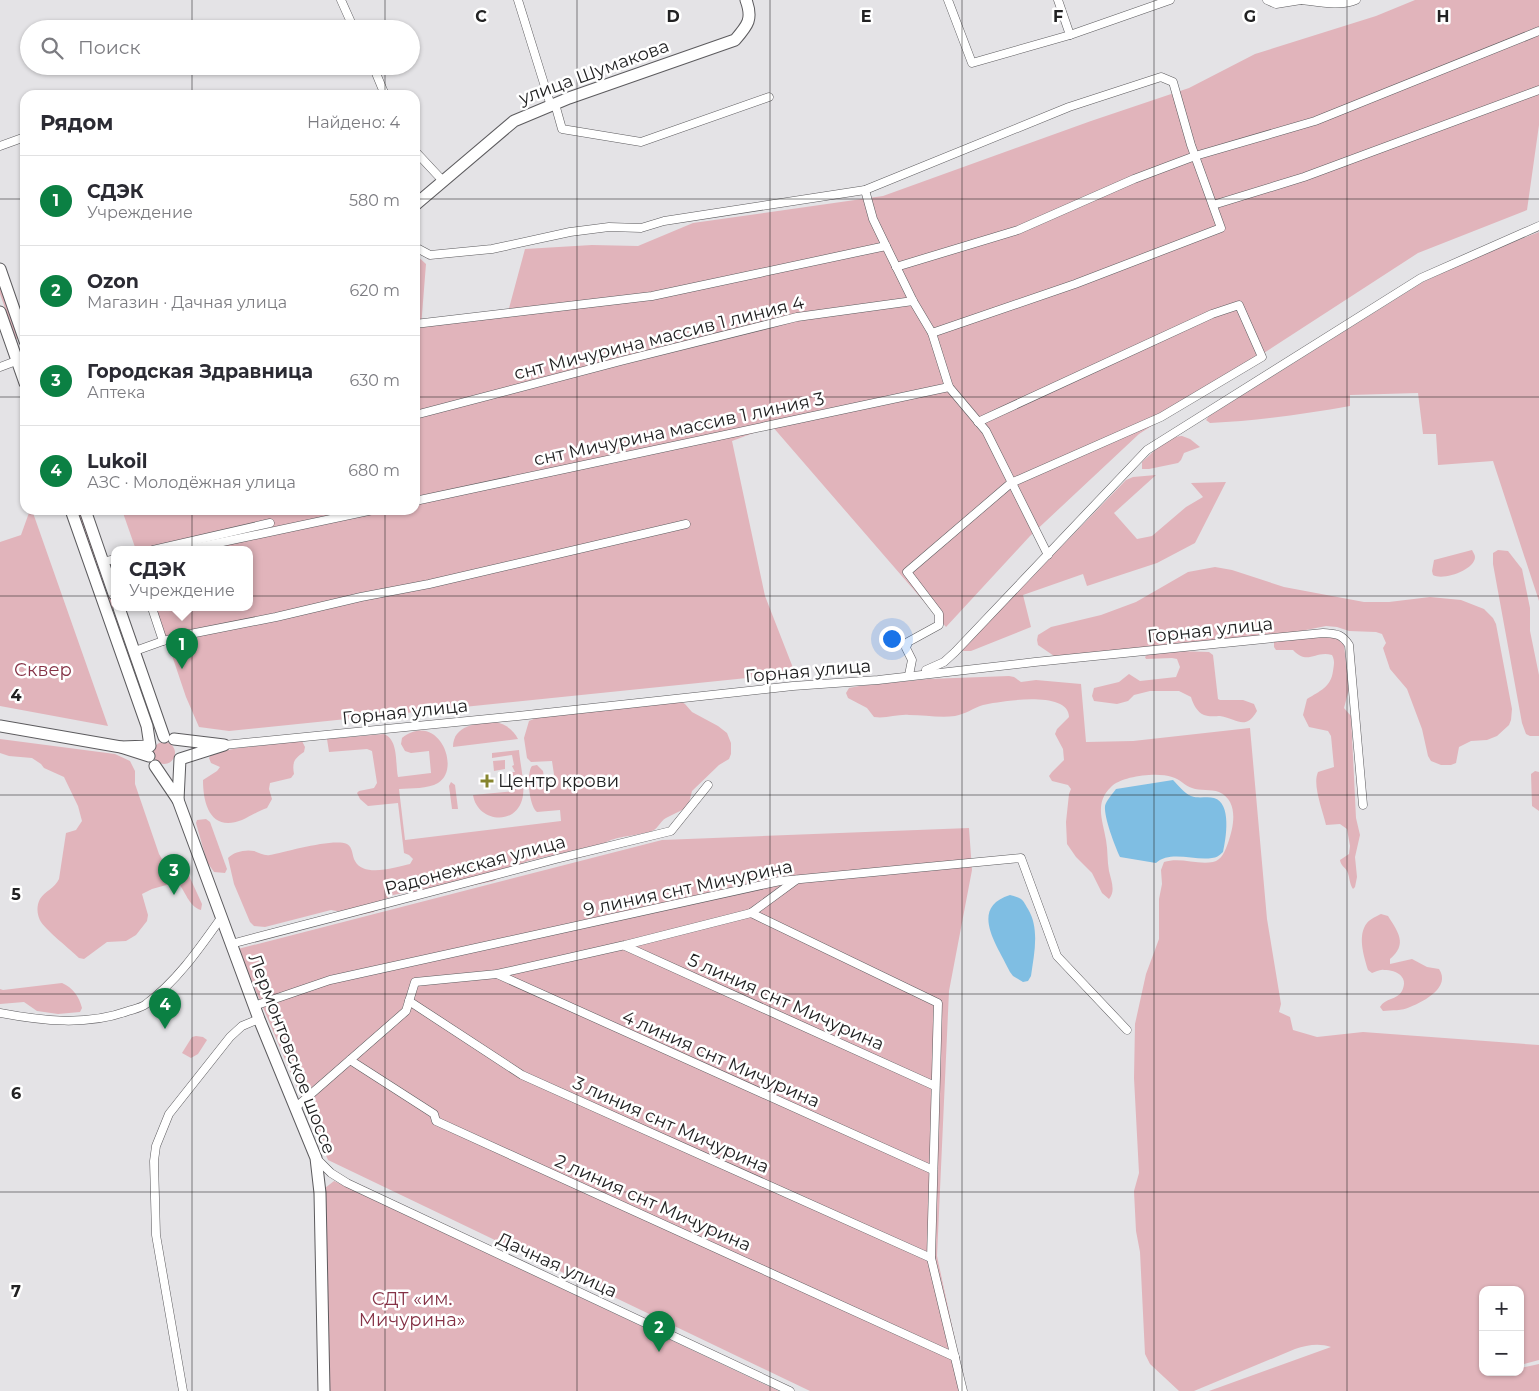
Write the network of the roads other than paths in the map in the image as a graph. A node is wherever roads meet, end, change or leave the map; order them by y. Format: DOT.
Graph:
graph roads {
  1 [pos="341,0"];
  2 [pos="518,0"];
  3 [pos="746,0"];
  4 [pos="948,0"];
  5 [pos="1058,0"];
  6 [pos="1170,0"];
  7 [pos="1267,0"];
  8 [pos="1301,0"];
  9 [pos="1356,0"];
  10 [pos="350,20"];
  11 [pos="1539,31"];
  12 [pos="1070,35"];
  13 [pos="377,75"];
  14 [pos="383,90"];
  15 [pos="1539,90"];
  16 [pos="769,97"];
  17 [pos="553,105"];
  18 [pos="20,139"];
  19 [pos="0,146"];
  20 [pos="420,156"];
  21 [pos="1195,156"];
  22 [pos="443,181"];
  23 [pos="865,190"];
  24 [pos="420,201"];
  25 [pos="1213,205"];
  26 [pos="1539,226"];
  27 [pos="886,246"];
  28 [pos="420,250"];
  29 [pos="896,267"];
  30 [pos="0,269"];
  31 [pos="913,301"];
  32 [pos="0,312"];
  33 [pos="420,323"];
  34 [pos="20,327"];
  35 [pos="932,333"];
  36 [pos="20,358"];
  37 [pos="20,360"];
  38 [pos="0,367"];
  39 [pos="949,387"];
  40 [pos="420,414"];
  41 [pos="978,422"];
  42 [pos="1011,484"];
  43 [pos="420,500"];
  44 [pos="73,515"];
  45 [pos="87,515"];
  46 [pos="350,515"];
  47 [pos="270,523"];
  48 [pos="686,524"];
  49 [pos="170,546"];
  50 [pos="204,546"];
  51 [pos="1048,556"];
  52 [pos="109,560"];
  53 [pos="111,574"];
  54 [pos="120,611"];
  55 [pos="153,611"];
  56 [pos="164,641"];
  57 [pos="134,651"];
  58 [pos="909,676"];
  59 [pos="0,726"];
  60 [pos="147,726"];
  61 [pos="169,738"];
  62 [pos="224,745"];
  63 [pos="122,747"];
  64 [pos="151,756"];
  65 [pos="180,759"];
  66 [pos="708,785"];
  67 [pos="178,800"];
  68 [pos="1363,804"];
  69 [pos="796,880"];
  70 [pos="751,914"];
  71 [pos="221,918"];
  72 [pos="231,944"];
  73 [pos="625,946"];
  74 [pos="497,974"];
  75 [pos="409,1001"];
  76 [pos="254,1006"];
  77 [pos="0,1013"];
  78 [pos="259,1019"];
  79 [pos="1127,1030"];
  80 [pos="350,1060"];
  81 [pos="936,1086"];
  82 [pos="295,1108"];
  83 [pos="316,1158"];
  84 [pos="933,1170"];
  85 [pos="931,1258"];
  86 [pos="955,1357"];
  87 [pos="183,1391"];
  88 [pos="324,1391"];
  89 [pos="790,1391"];
  90 [pos="963,1391"];
  1 -- 10 [label="street"];
  2 -- 17 [label="street"];
  3 -- 17 [label="street, улица Шумакова"];
  4 -- 12 [label="street"];
  5 -- 12 [label="street"];
  6 -- 12 [label="street"];
  7 -- 8 [label="street"];
  8 -- 9 [label="street"];
  11 -- 21 [label="street"];
  13 -- 14 [label="street"];
  15 -- 25 [label="street"];
  16 -- 17 [label="street"];
  17 -- 22 [label="street, улица Шумакова"];
  18 -- 19 [label="street"];
  20 -- 22 [label="street"];
  21 -- 23 [label="street"];
  21 -- 25 [label="street"];
  21 -- 29 [label="street"];
  22 -- 24 [label="street, улица Шумакова"];
  23 -- 27 [label="street"];
  23 -- 28 [label="street"];
  25 -- 35 [label="street"];
  26 -- 51 [label="street"];
  27 -- 29 [label="street"];
  27 -- 33 [label="street"];
  29 -- 31 [label="street"];
  30 -- 34 [label="street"];
  31 -- 35 [label="street"];
  31 -- 40 [label="street, снт Мичурина массив 1 линия 4"];
  32 -- 36 [label="street"];
  35 -- 39 [label="street"];
  37 -- 38 [label="street"];
  39 -- 41 [label="street"];
  39 -- 43 [label="street, снт Мичурина массив 1 линия 3"];
  41 -- 42 [label="street"];
  41 -- 42 [label="street"];
  42 -- 51 [label="street"];
  42 -- 58 [label="street"];
  44 -- 60 [label="street"];
  45 -- 52 [label="street"];
  46 -- 50 [label="street"];
  47 -- 49 [label="street"];
  48 -- 56 [label="street"];
  51 -- 58 [label="street"];
  52 -- 53 [label="street"];
  54 -- 57 [label="street"];
  55 -- 56 [label="street"];
  56 -- 57 [label="street"];
  57 -- 61 [label="street"];
  58 -- 62 [label="street, Горная улица"];
  58 -- 68 [label="street, Горная улица"];
  59 -- 63 [label="street"];
  60 -- 63 [label="street"];
  60 -- 64 [label="street"];
  61 -- 62 [label="street"];
  61 -- 64 [label="street"];
  61 -- 65 [label="street"];
  62 -- 65 [label="street"];
  63 -- 64 [label="street"];
  64 -- 65 [label="street"];
  64 -- 67 [label="street"];
  65 -- 67 [label="street"];
  66 -- 72 [label="street, Радонежская улица"];
  67 -- 71 [label="street, Лермонтовское шоссе"];
  69 -- 70 [label="street"];
  69 -- 76 [label="street, 9 линия снт Мичурина"];
  69 -- 79 [label="street, 9 линия снт Мичурина"];
  70 -- 73 [label="street"];
  70 -- 81 [label="street"];
  71 -- 72 [label="street, Лермонтовское шоссе"];
  71 -- 77 [label="street"];
  72 -- 76 [label="street, Лермонтовское шоссе"];
  73 -- 74 [label="street"];
  73 -- 81 [label="street, 5 линия снт Мичурина"];
  74 -- 75 [label="street"];
  74 -- 84 [label="street, 4 линия снт Мичурина"];
  75 -- 80 [label="street"];
  75 -- 85 [label="street, 3 линия снт Мичурина"];
  76 -- 78 [label="street, Лермонтовское шоссе"];
  78 -- 82 [label="street, Лермонтовское шоссе"];
  78 -- 87 [label="street"];
  80 -- 82 [label="street"];
  80 -- 86 [label="street, 2 линия снт Мичурина"];
  81 -- 84 [label="street"];
  82 -- 83 [label="street, Лермонтовское шоссе"];
  83 -- 88 [label="street, Лермонтовское шоссе"];
  83 -- 89 [label="street, Дачная улица"];
  84 -- 85 [label="street"];
  85 -- 86 [label="street"];
  86 -- 90 [label="street"];
}
